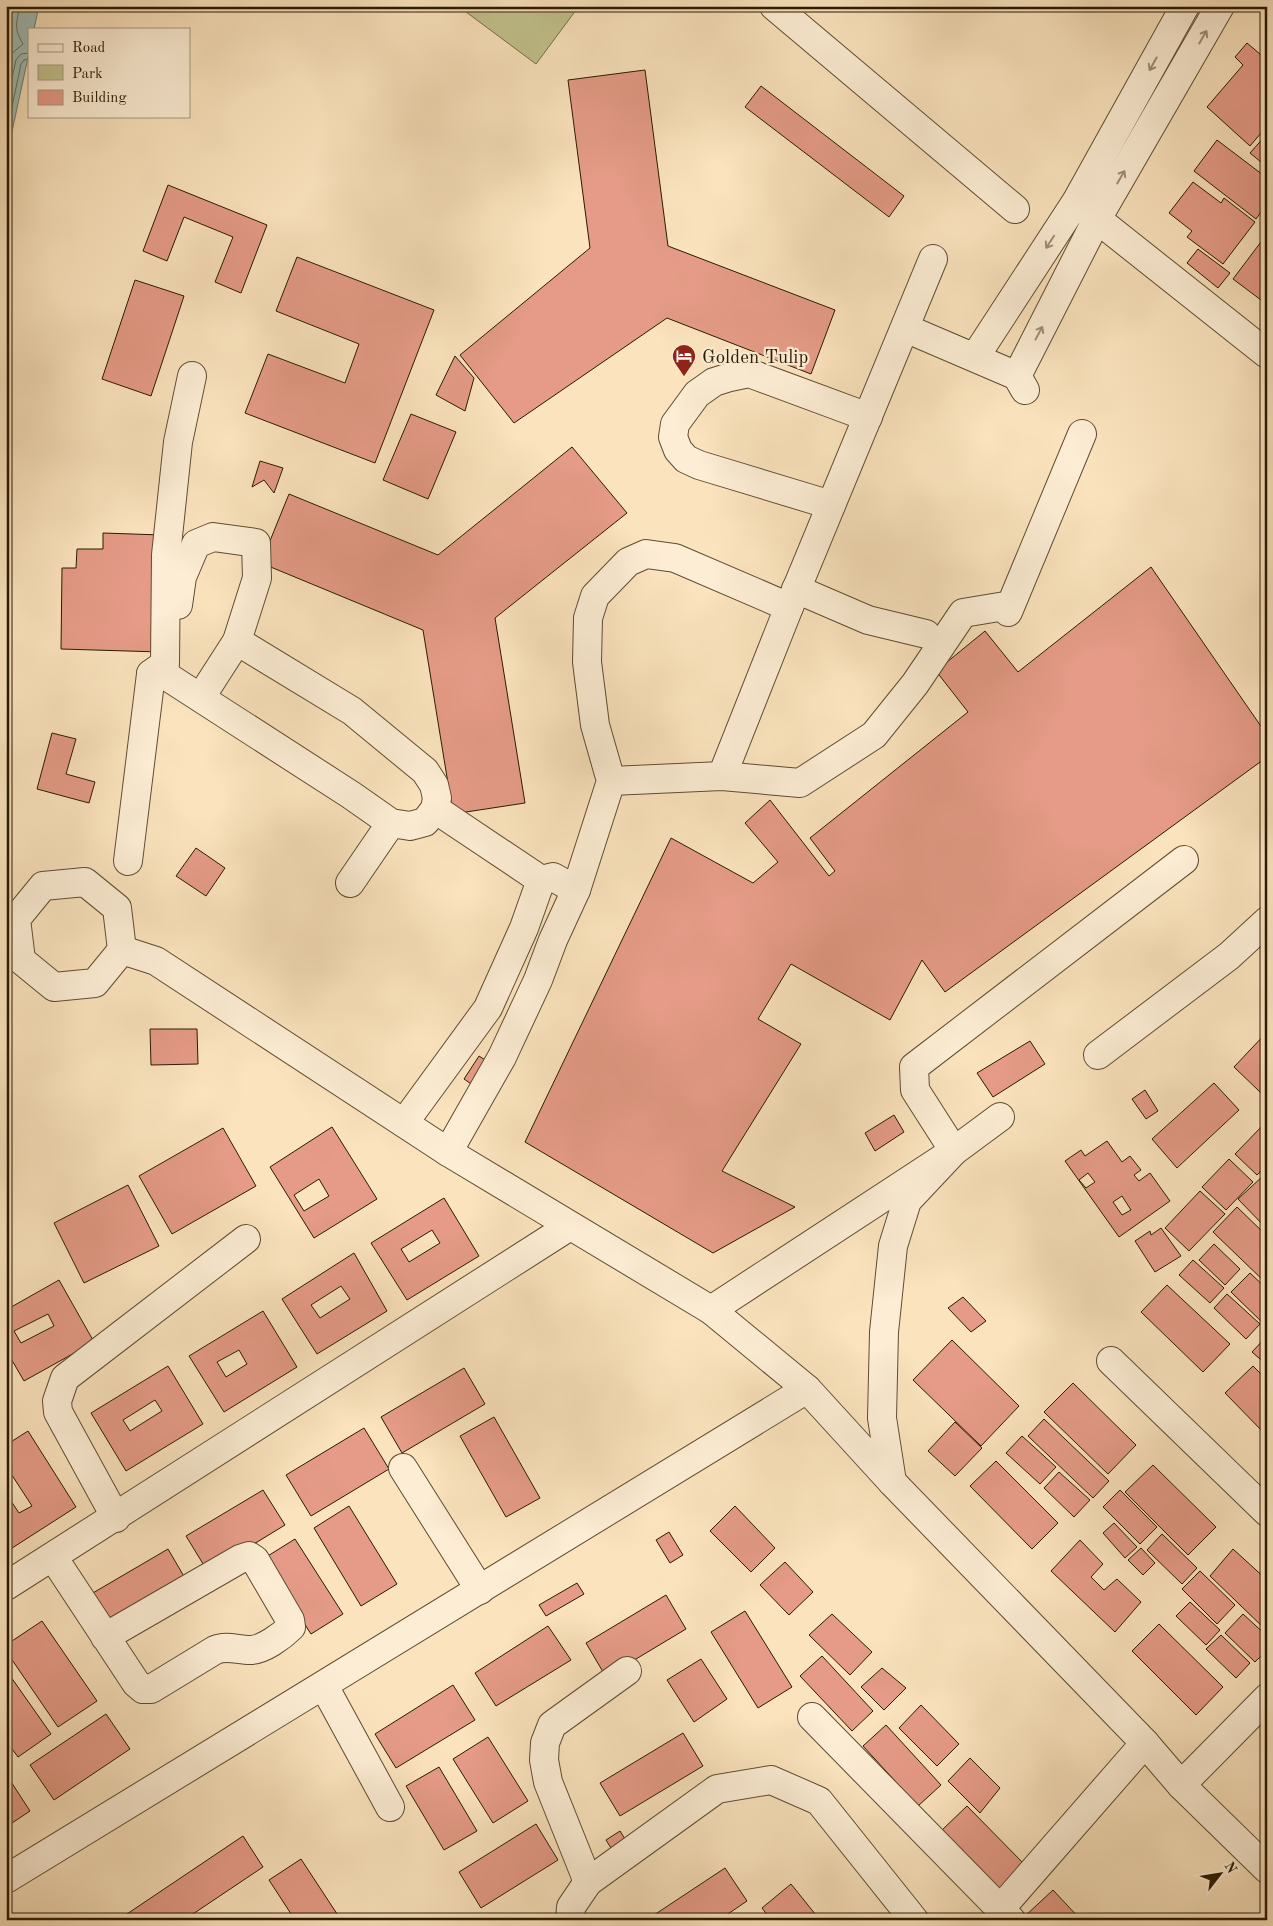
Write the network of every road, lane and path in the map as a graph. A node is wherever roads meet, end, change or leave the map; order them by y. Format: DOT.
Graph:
graph roads {
  1 [pos="774,6"];
  2 [pos="1185,6"];
  3 [pos="1220,6"];
  4 [pos="1076,202"];
  5 [pos="1016,209"];
  6 [pos="1097,219"];
  7 [pos="933,260"];
  8 [pos="905,328"];
  9 [pos="1267,354"];
  10 [pos="975,357"];
  11 [pos="192,376"];
  12 [pos="868,417"];
  13 [pos="1082,434"];
  14 [pos="831,505"];
  15 [pos="793,598"];
  16 [pos="926,634"];
  17 [pos="237,641"];
  18 [pos="160,676"];
  19 [pos="201,697"];
  20 [pos="722,776"];
  21 [pos="611,780"];
  22 [pos="435,809"];
  23 [pos="391,823"];
  24 [pos="1184,860"];
  25 [pos="128,861"];
  26 [pos="541,880"];
  27 [pos="350,883"];
  28 [pos="576,890"];
  29 [pos="1267,921"];
  30 [pos="122,950"];
  31 [pos="1098,1055"];
  32 [pos="1000,1117"];
  33 [pos="404,1123"];
  34 [pos="954,1151"];
  35 [pos="448,1152"];
  36 [pos="570,1226"];
  37 [pos="246,1239"];
  38 [pos="711,1310"];
  39 [pos="1111,1361"];
  40 [pos="807,1389"];
  41 [pos="403,1468"];
  42 [pos="892,1482"];
  43 [pos="1267,1512"];
  44 [pos="116,1518"];
  45 [pos="53,1557"];
  46 [pos="6,1586"];
  47 [pos="480,1590"];
  48 [pos="105,1637"];
  49 [pos="627,1671"];
  50 [pos="324,1686"];
  51 [pos="1267,1698"];
  52 [pos="812,1717"];
  53 [pos="1144,1743"];
  54 [pos="1181,1785"];
  55 [pos="390,1807"];
  56 [pos="1267,1869"];
  57 [pos="6,1879"];
  58 [pos="588,1882"];
  59 [pos="1006,1914"];
  60 [pos="570,1920"];
  61 [pos="914,1920"];
  1 -- 5 [label="street"];
  2 -- 4 [label="street, one-way"];
  6 -- 3 [label="street, one-way"];
  4 -- 6 [label="street"];
  4 -- 10 [label="street, one-way"];
  6 -- 9 [label="street"];
  10 -- 6 [label="street, one-way"];
  7 -- 8 [label="street"];
  8 -- 10 [label="street"];
  8 -- 12 [label="street"];
  11 -- 18 [label="street"];
  12 -- 14 [label="street"];
  12 -- 14 [label="street"];
  13 -- 20 [label="street"];
  14 -- 15 [label="street"];
  15 -- 16 [label="street"];
  15 -- 20 [label="street"];
  15 -- 21 [label="street"];
  17 -- 18 [label="street"];
  17 -- 19 [label="street"];
  17 -- 22 [label="street"];
  18 -- 19 [label="street"];
  18 -- 25 [label="street"];
  19 -- 23 [label="street"];
  20 -- 21 [label="street"];
  21 -- 28 [label="street"];
  22 -- 23 [label="street"];
  22 -- 26 [label="street"];
  23 -- 27 [label="street"];
  24 -- 34 [label="street"];
  26 -- 28 [label="street"];
  26 -- 33 [label="street"];
  28 -- 35 [label="street"];
  29 -- 31 [label="street"];
  30 -- 33 [label="street"];
  32 -- 34 [label="street"];
  33 -- 35 [label="street"];
  34 -- 38 [label="street"];
  34 -- 42 [label="street"];
  35 -- 36 [label="street"];
  36 -- 38 [label="street"];
  36 -- 44 [label="street"];
  37 -- 44 [label="street"];
  38 -- 40 [label="street"];
  39 -- 43 [label="street"];
  40 -- 42 [label="street"];
  40 -- 47 [label="street"];
  41 -- 47 [label="street"];
  42 -- 53 [label="street"];
  44 -- 45 [label="street"];
  45 -- 46 [label="street"];
  45 -- 48 [label="street"];
  47 -- 50 [label="street"];
  48 -- 48 [label="street"];
  49 -- 58 [label="street"];
  50 -- 55 [label="street"];
  50 -- 57 [label="street"];
  51 -- 54 [label="street"];
  52 -- 59 [label="street"];
  53 -- 54 [label="street"];
  53 -- 59 [label="street"];
  54 -- 56 [label="street"];
  58 -- 60 [label="street"];
  58 -- 61 [label="street"];
}
